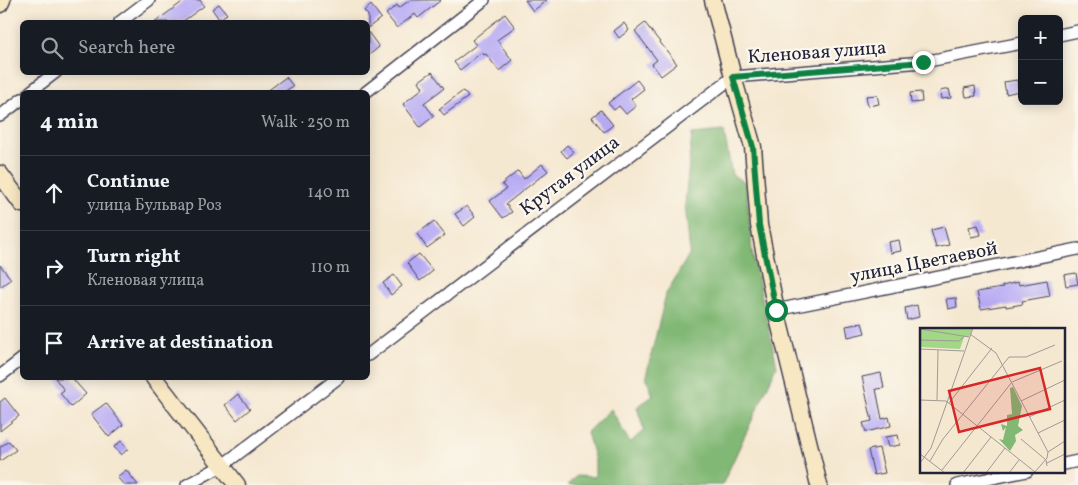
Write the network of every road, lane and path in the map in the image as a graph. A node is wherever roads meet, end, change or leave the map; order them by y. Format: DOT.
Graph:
graph roads {
  1 [pos="2,0"];
  2 [pos="149,0"];
  3 [pos="484,0"];
  4 [pos="713,0"];
  5 [pos="0,4"];
  6 [pos="123,20"];
  7 [pos="1078,32"];
  8 [pos="1063,34"];
  9 [pos="1018,44"];
  10 [pos="52,75"];
  11 [pos="733,77"];
  12 [pos="33,90"];
  13 [pos="369,90"];
  14 [pos="20,101"];
  15 [pos="0,116"];
  16 [pos="0,174"];
  17 [pos="20,201"];
  18 [pos="1078,249"];
  19 [pos="776,310"];
  20 [pos="370,353"];
  21 [pos="20,361"];
  22 [pos="0,376"];
  23 [pos="156,380"];
  24 [pos="335,380"];
  25 [pos="223,466"];
  26 [pos="1022,472"];
  27 [pos="187,485"];
  28 [pos="237,485"];
  29 [pos="819,485"];
  30 [pos="957,485"];
  1 -- 5 [label="street"];
  2 -- 6 [label="street"];
  3 -- 13 [label="street"];
  4 -- 11 [label="street"];
  7 -- 8 [label="street"];
  9 -- 11 [label="street, Кленовая улица"];
  10 -- 12 [label="street"];
  11 -- 19 [label="street"];
  11 -- 20 [label="street, Крутая улица"];
  14 -- 15 [label="street"];
  16 -- 17 [label="street"];
  18 -- 19 [label="street, улица Цветаевой"];
  19 -- 29 [label="street"];
  21 -- 22 [label="street"];
  23 -- 25 [label="street"];
  24 -- 25 [label="street"];
  25 -- 27 [label="street"];
  25 -- 28 [label="street"];
  26 -- 30 [label="street"];
}
